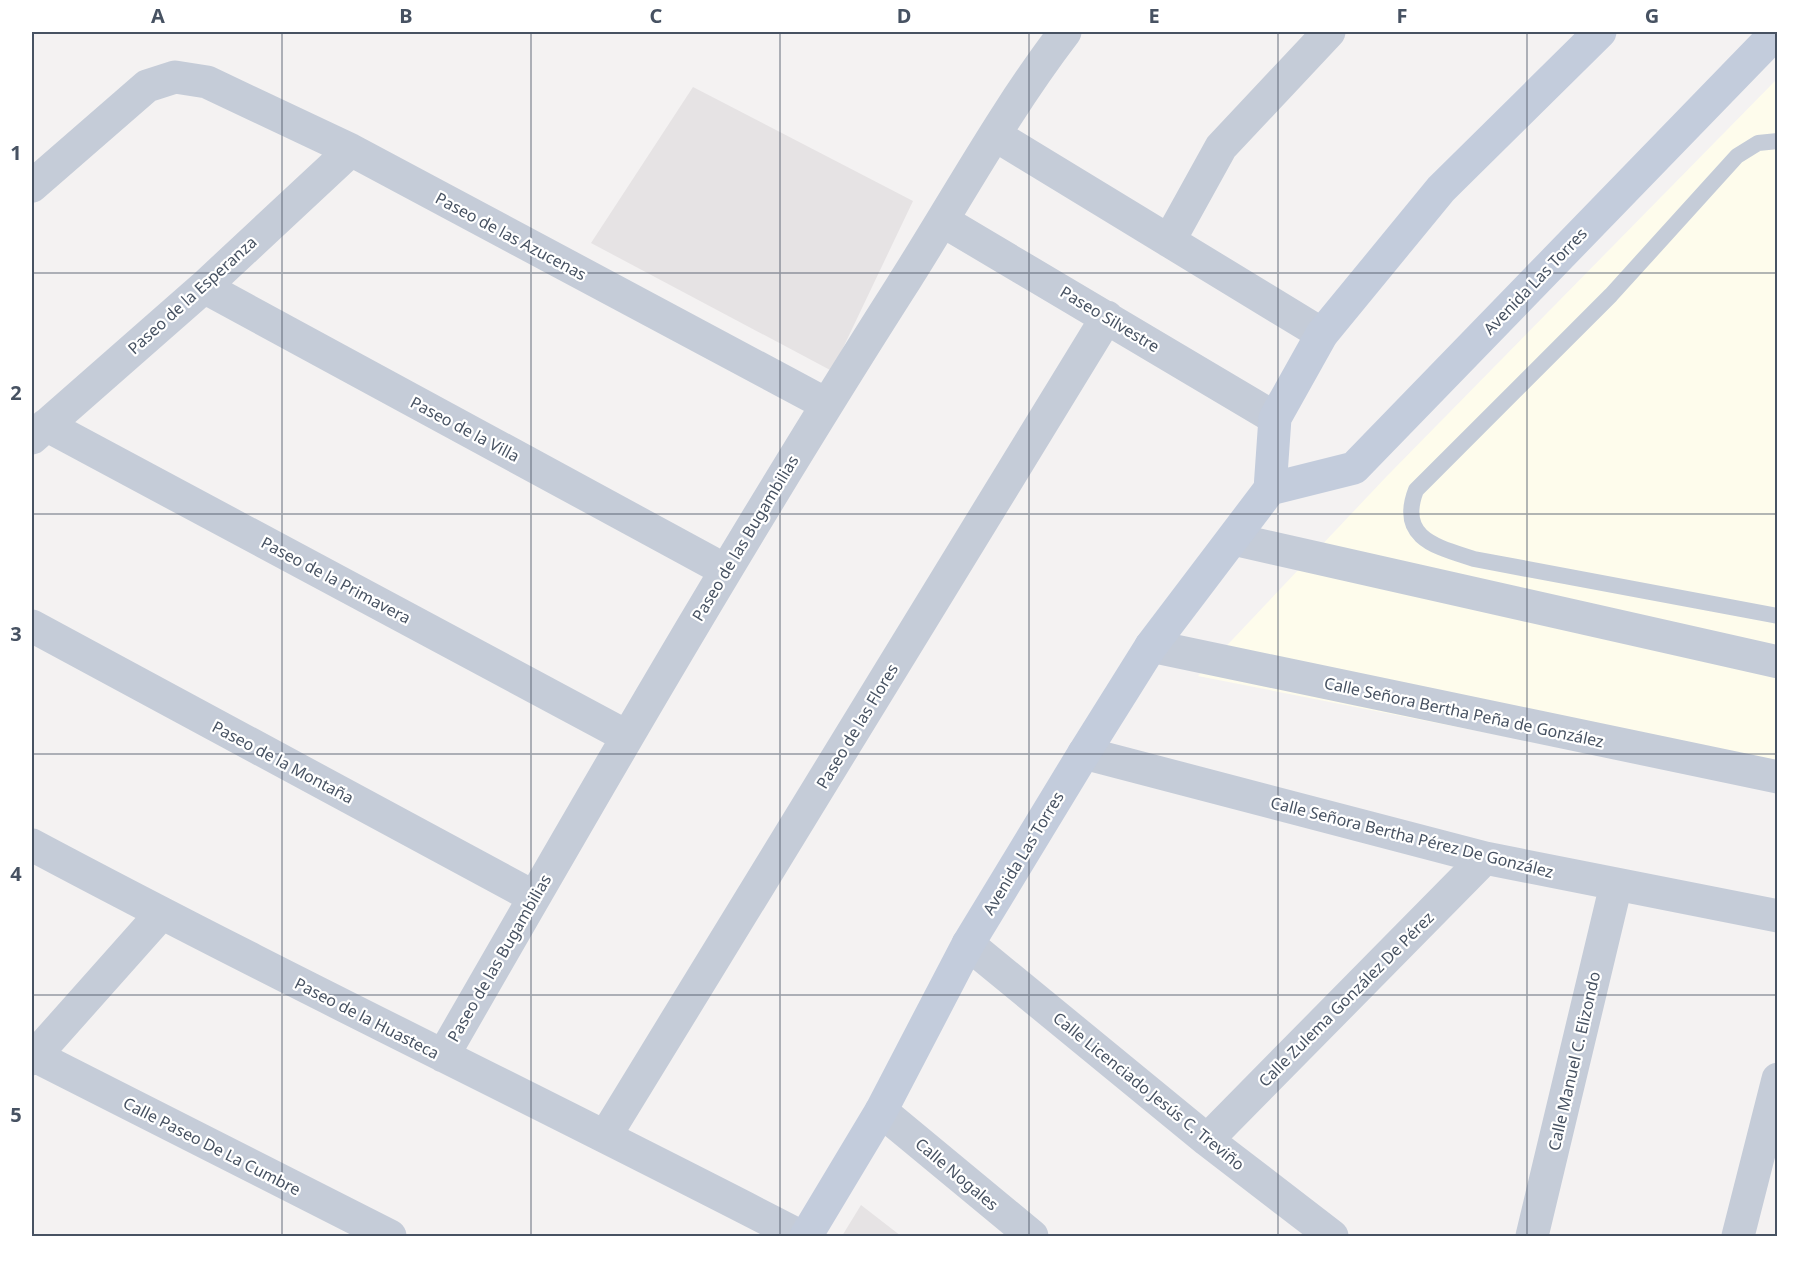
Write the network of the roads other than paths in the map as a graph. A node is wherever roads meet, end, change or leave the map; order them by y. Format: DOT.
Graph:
graph roads {
  1 [pos="1065,32"];
  2 [pos="1329,32"];
  3 [pos="1600,32"];
  4 [pos="1777,32"];
  5 [pos="995,135"];
  6 [pos="1778,141"];
  7 [pos="351,150"];
  8 [pos="32,186"];
  9 [pos="943,221"];
  10 [pos="1169,241"];
  11 [pos="204,287"];
  12 [pos="1107,317"];
  13 [pos="1322,334"];
  14 [pos="826,404"];
  15 [pos="1275,418"];
  16 [pos="39,431"];
  17 [pos="1269,489"];
  18 [pos="1233,539"];
  19 [pos="725,570"];
  20 [pos="1778,616"];
  21 [pos="32,626"];
  22 [pos="1151,646"];
  23 [pos="1778,662"];
  24 [pos="626,736"];
  25 [pos="1084,753"];
  26 [pos="1778,777"];
  27 [pos="32,845"];
  28 [pos="1485,858"];
  29 [pos="1616,885"];
  30 [pos="534,897"];
  31 [pos="161,914"];
  32 [pos="1778,916"];
  33 [pos="968,944"];
  34 [pos="443,1056"];
  35 [pos="33,1058"];
  36 [pos="1778,1080"];
  37 [pos="881,1111"];
  38 [pos="606,1135"];
  39 [pos="1208,1140"];
  40 [pos="390,1236"];
  41 [pos="800,1236"];
  42 [pos="806,1236"];
  43 [pos="1032,1236"];
  44 [pos="1332,1236"];
  45 [pos="1532,1236"];
  46 [pos="1738,1236"];
  1 -- 5 [label="street, Paseo de las Bugambilias"];
  2 -- 10 [label="street"];
  3 -- 13 [label="street"];
  4 -- 17 [label="street, Avenida Las Torres"];
  5 -- 9 [label="street, Paseo de las Bugambilias"];
  5 -- 10 [label="street"];
  6 -- 20 [label="lane"];
  7 -- 8 [label="street, Paseo de las Azucenas"];
  7 -- 11 [label="street, Paseo de la Esperanza"];
  7 -- 14 [label="street, Paseo de las Azucenas"];
  9 -- 12 [label="street, Paseo Silvestre"];
  9 -- 14 [label="street, Paseo de las Bugambilias"];
  10 -- 13 [label="street"];
  11 -- 16 [label="street, Paseo de la Esperanza"];
  11 -- 19 [label="street, Paseo de la Villa"];
  12 -- 15 [label="street, Paseo Silvestre"];
  12 -- 38 [label="street, Paseo de las Flores"];
  13 -- 15 [label="street"];
  14 -- 19 [label="street, Paseo de las Bugambilias"];
  15 -- 17 [label="street"];
  16 -- 24 [label="street, Paseo de la Primavera"];
  17 -- 18 [label="street, Avenida Las Torres"];
  18 -- 22 [label="street, Avenida Las Torres"];
  18 -- 23 [label="street"];
  19 -- 24 [label="street, Paseo de las Bugambilias"];
  21 -- 30 [label="street, Paseo de la Montaña"];
  22 -- 25 [label="street, Avenida Las Torres"];
  22 -- 26 [label="street, Calle Señora Bertha Peña de González"];
  24 -- 30 [label="street, Paseo de las Bugambilias"];
  25 -- 28 [label="street, Calle Señora Bertha Pérez De González"];
  25 -- 33 [label="street, Avenida Las Torres"];
  27 -- 31 [label="street, Paseo de la Huasteca"];
  28 -- 29 [label="street, Calle Señora Bertha Pérez De González"];
  28 -- 39 [label="street, Calle Zulema González De Pérez"];
  29 -- 32 [label="street, Calle Señora Bertha Pérez De González"];
  29 -- 45 [label="street, Calle Manuel C. Elizondo"];
  30 -- 34 [label="street, Paseo de las Bugambilias"];
  31 -- 34 [label="street, Paseo de la Huasteca"];
  31 -- 35 [label="street"];
  33 -- 37 [label="street, Avenida Las Torres"];
  33 -- 39 [label="street, Calle Licenciado Jesús C. Treviño"];
  34 -- 38 [label="street, Paseo de la Huasteca"];
  35 -- 40 [label="street, Calle Paseo De La Cumbre"];
  36 -- 46 [label="street"];
  37 -- 42 [label="street, Avenida Las Torres"];
  37 -- 43 [label="street, Calle Nogales"];
  38 -- 41 [label="street, Paseo de la Huasteca"];
  39 -- 44 [label="street, Calle Licenciado Jesús C. Treviño"];
}
